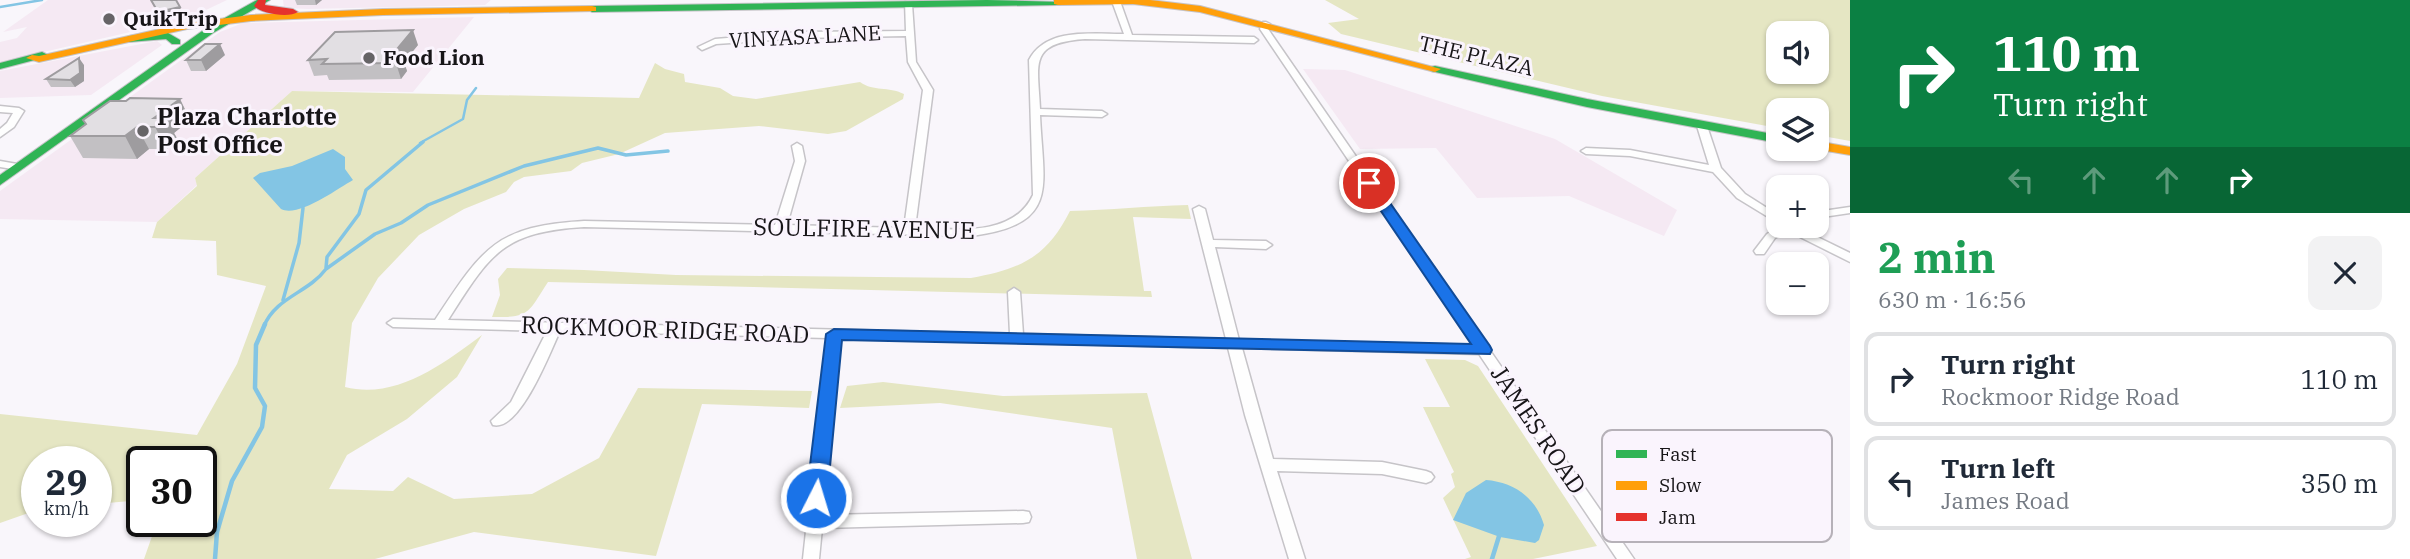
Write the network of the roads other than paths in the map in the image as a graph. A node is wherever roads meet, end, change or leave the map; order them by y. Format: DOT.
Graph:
graph roads {
  1 [pos="1045,3"];
  2 [pos="908,4"];
  3 [pos="1117,4"];
  4 [pos="1166,4"];
  5 [pos="237,11"];
  6 [pos="363,13"];
  7 [pos="1266,24"];
  8 [pos="909,33"];
  9 [pos="1129,37"];
  10 [pos="129,39"];
  11 [pos="1254,40"];
  12 [pos="176,42"];
  13 [pos="702,47"];
  14 [pos="32,58"];
  15 [pos="0,66"];
  16 [pos="0,109"];
  17 [pos="1035,112"];
  18 [pos="1102,114"];
  19 [pos="1702,125"];
  20 [pos="0,134"];
  21 [pos="1766,137"];
  22 [pos="797,146"];
  23 [pos="1829,147"];
  24 [pos="1586,151"];
  25 [pos="1850,151"];
  26 [pos="0,169"];
  27 [pos="1716,169"];
  28 [pos="1199,209"];
  29 [pos="1850,210"];
  30 [pos="1766,212"];
  31 [pos="1829,213"];
  32 [pos="780,229"];
  33 [pos="909,231"];
  34 [pos="1770,238"];
  35 [pos="1811,238"];
  36 [pos="1207,243"];
  37 [pos="1266,245"];
  38 [pos="1760,251"];
  39 [pos="1850,258"];
  40 [pos="1014,292"];
  41 [pos="393,323"];
  42 [pos="439,324"];
  43 [pos="556,326"];
  44 [pos="834,334"];
  45 [pos="1017,339"];
  46 [pos="1233,344"];
  47 [pos="1484,350"];
  48 [pos="498,421"];
  49 [pos="1268,465"];
  50 [pos="1426,477"];
  51 [pos="1023,517"];
  52 [pos="814,522"];
  53 [pos="1602,524"];
  54 [pos="1614,542"];
  55 [pos="811,559"];
  56 [pos="1297,559"];
  57 [pos="1626,559"];
  1 -- 2 [label="street, THE PLAZA"];
  1 -- 3 [label="street, THE PLAZA"];
  1 -- 4 [label="street, THE PLAZA"];
  2 -- 6 [label="street, THE PLAZA"];
  2 -- 8 [label="street"];
  3 -- 4 [label="street, THE PLAZA"];
  3 -- 9 [label="street"];
  4 -- 7 [label="street, THE PLAZA"];
  5 -- 6 [label="street, THE PLAZA"];
  5 -- 6 [label="street, THE PLAZA"];
  5 -- 10 [label="street, THE PLAZA"];
  5 -- 12 [label="street"];
  5 -- 14 [label="street, THE PLAZA"];
  5 -- 26 [label="street"];
  7 -- 19 [label="street, THE PLAZA"];
  7 -- 47 [label="street, JAMES ROAD"];
  8 -- 13 [label="street, VINYASA LANE"];
  8 -- 33 [label="street"];
  9 -- 11 [label="street, SOULFIRE AVENUE"];
  9 -- 17 [label="street, SOULFIRE AVENUE"];
  10 -- 12 [label="street"];
  10 -- 14 [label="street, THE PLAZA"];
  12 -- 26 [label="street"];
  14 -- 15 [label="street, THE PLAZA"];
  16 -- 20 [label="street"];
  17 -- 18 [label="street"];
  17 -- 33 [label="street, SOULFIRE AVENUE"];
  19 -- 21 [label="street, THE PLAZA"];
  19 -- 27 [label="street"];
  22 -- 32 [label="street"];
  23 -- 25 [label="street"];
  24 -- 27 [label="street"];
  27 -- 30 [label="street"];
  28 -- 36 [label="street"];
  29 -- 31 [label="street"];
  32 -- 33 [label="street, SOULFIRE AVENUE"];
  32 -- 42 [label="street, SOULFIRE AVENUE"];
  34 -- 38 [label="street"];
  35 -- 39 [label="street"];
  36 -- 37 [label="street"];
  36 -- 46 [label="street"];
  40 -- 45 [label="street"];
  41 -- 42 [label="street, ROCKMOOR RIDGE ROAD"];
  42 -- 43 [label="street, ROCKMOOR RIDGE ROAD"];
  43 -- 44 [label="street, ROCKMOOR RIDGE ROAD"];
  43 -- 48 [label="street"];
  44 -- 45 [label="street, ROCKMOOR RIDGE ROAD"];
  44 -- 52 [label="street"];
  45 -- 46 [label="street, ROCKMOOR RIDGE ROAD"];
  46 -- 47 [label="street, ROCKMOOR RIDGE ROAD"];
  46 -- 49 [label="street"];
  47 -- 53 [label="street, JAMES ROAD"];
  49 -- 50 [label="street"];
  49 -- 56 [label="street"];
  51 -- 52 [label="street"];
  52 -- 55 [label="street"];
  54 -- 57 [label="street, JAMES ROAD"];
}
